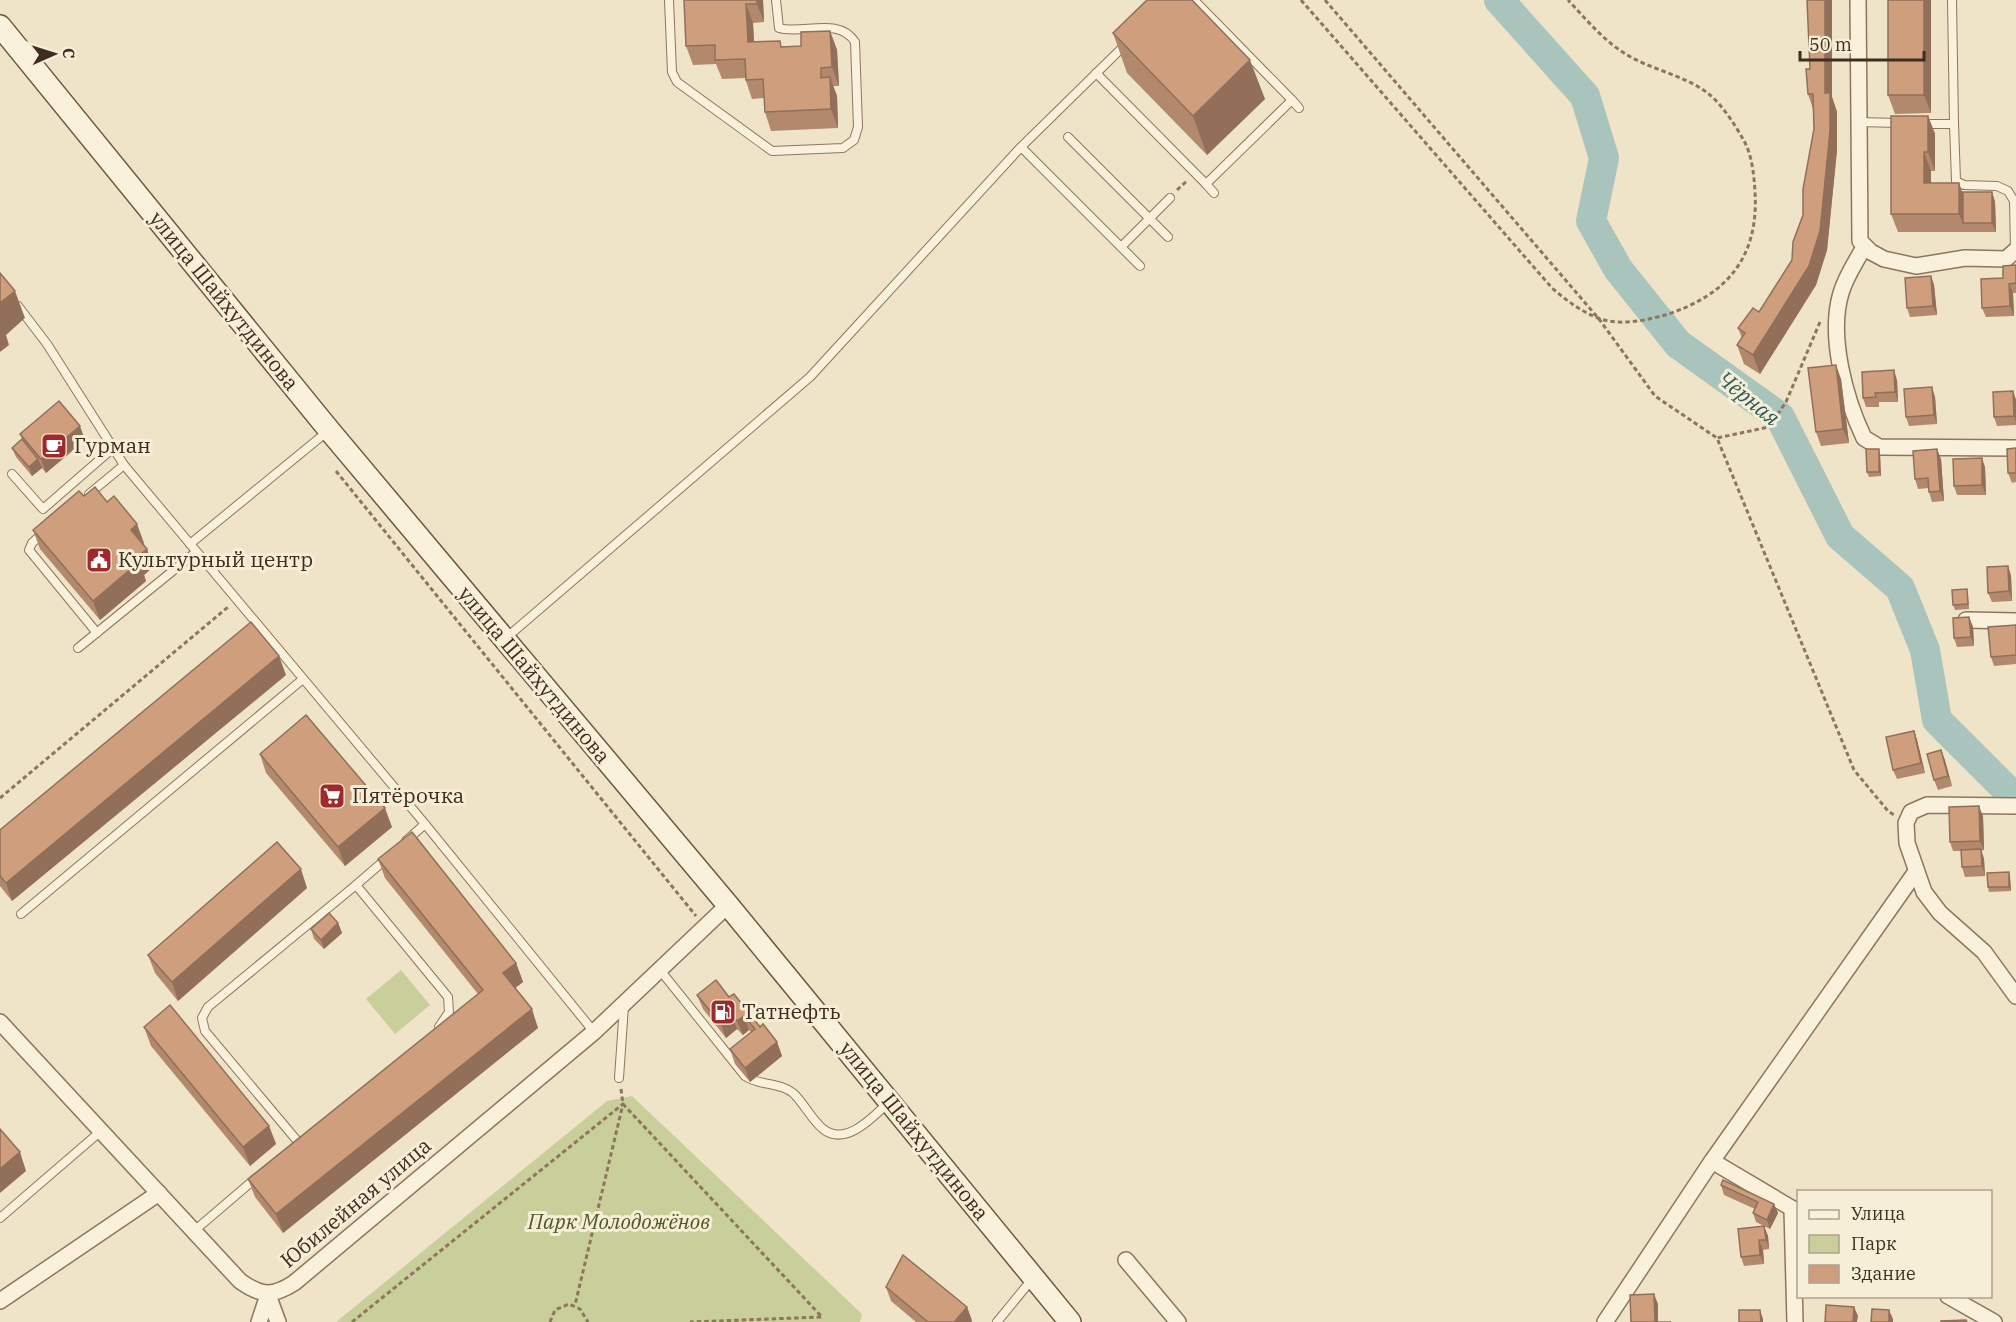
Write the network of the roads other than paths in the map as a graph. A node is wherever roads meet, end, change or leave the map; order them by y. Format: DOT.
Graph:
graph roads {
  1 [pos="669,0"];
  2 [pos="776,0"];
  3 [pos="1194,0"];
  4 [pos="1858,0"];
  5 [pos="1952,0"];
  6 [pos="0,26"];
  7 [pos="1137,33"];
  8 [pos="1096,74"];
  9 [pos="1292,100"];
  10 [pos="1299,108"];
  11 [pos="1858,122"];
  12 [pos="1906,123"];
  13 [pos="1918,124"];
  14 [pos="1954,124"];
  15 [pos="1068,137"];
  16 [pos="1021,147"];
  17 [pos="1206,184"];
  18 [pos="1214,193"];
  19 [pos="1170,198"];
  20 [pos="1149,218"];
  21 [pos="1168,237"];
  22 [pos="1861,240"];
  23 [pos="1121,247"];
  24 [pos="2016,250"];
  25 [pos="1140,266"];
  26 [pos="14,300"];
  27 [pos="322,436"];
  28 [pos="2016,448"];
  29 [pos="112,449"];
  30 [pos="123,465"];
  31 [pos="12,474"];
  32 [pos="82,501"];
  33 [pos="48,529"];
  34 [pos="190,544"];
  35 [pos="196,552"];
  36 [pos="1966,620"];
  37 [pos="2016,621"];
  38 [pos="97,633"];
  39 [pos="504,639"];
  40 [pos="78,648"];
  41 [pos="303,679"];
  42 [pos="2016,806"];
  43 [pos="425,824"];
  44 [pos="399,847"];
  45 [pos="390,854"];
  46 [pos="1915,873"];
  47 [pos="356,885"];
  48 [pos="728,905"];
  49 [pos="21,914"];
  50 [pos="660,970"];
  51 [pos="2014,989"];
  52 [pos="624,1004"];
  53 [pos="0,1022"];
  54 [pos="594,1032"];
  55 [pos="431,1034"];
  56 [pos="619,1078"];
  57 [pos="890,1102"];
  58 [pos="102,1130"];
  59 [pos="308,1136"];
  60 [pos="299,1143"];
  61 [pos="290,1150"];
  62 [pos="1712,1161"];
  63 [pos="264,1172"];
  64 [pos="159,1193"];
  65 [pos="1795,1210"];
  66 [pos="0,1218"];
  67 [pos="194,1231"];
  68 [pos="1126,1260"];
  69 [pos="1034,1277"];
  70 [pos="268,1295"];
  71 [pos="1952,1298"];
  72 [pos="0,1301"];
  73 [pos="259,1322"];
  74 [pos="279,1322"];
  75 [pos="997,1322"];
  76 [pos="1070,1322"];
  77 [pos="1178,1322"];
  78 [pos="1605,1322"];
  79 [pos="1795,1322"];
  80 [pos="1994,1322"];
  1 -- 2 [label="lane"];
  3 -- 9 [label="lane"];
  4 -- 11 [label="street"];
  5 -- 14 [label="lane"];
  6 -- 27 [label="main road, улица Шайхутдинова"];
  7 -- 8 [label="lane"];
  8 -- 16 [label="lane"];
  8 -- 17 [label="lane"];
  9 -- 10 [label="lane"];
  9 -- 17 [label="lane"];
  11 -- 12 [label="lane"];
  11 -- 22 [label="street"];
  13 -- 14 [label="lane"];
  14 -- 24 [label="lane"];
  15 -- 20 [label="lane"];
  16 -- 23 [label="lane"];
  16 -- 39 [label="lane"];
  17 -- 18 [label="lane"];
  19 -- 20 [label="lane"];
  20 -- 21 [label="lane"];
  20 -- 23 [label="lane"];
  22 -- 24 [label="street"];
  22 -- 28 [label="street"];
  23 -- 25 [label="lane"];
  26 -- 29 [label="lane"];
  27 -- 34 [label="lane"];
  27 -- 39 [label="main road, улица Шайхутдинова"];
  29 -- 30 [label="lane"];
  29 -- 31 [label="lane"];
  30 -- 32 [label="lane"];
  30 -- 34 [label="lane"];
  33 -- 38 [label="lane"];
  34 -- 35 [label="lane"];
  35 -- 38 [label="lane"];
  35 -- 41 [label="lane"];
  36 -- 37 [label="street"];
  38 -- 40 [label="lane"];
  39 -- 48 [label="main road, улица Шайхутдинова"];
  41 -- 43 [label="lane"];
  41 -- 49 [label="lane"];
  42 -- 46 [label="street"];
  43 -- 44 [label="lane"];
  43 -- 54 [label="lane"];
  45 -- 47 [label="lane"];
  46 -- 51 [label="street"];
  46 -- 62 [label="street"];
  47 -- 55 [label="lane"];
  47 -- 60 [label="lane"];
  48 -- 50 [label="street, Юбилейная улица"];
  48 -- 57 [label="main road, улица Шайхутдинова"];
  50 -- 52 [label="street, Юбилейная улица"];
  50 -- 57 [label="lane"];
  52 -- 54 [label="street, Юбилейная улица"];
  52 -- 56 [label="lane"];
  53 -- 58 [label="street"];
  54 -- 70 [label="street, Юбилейная улица"];
  57 -- 69 [label="main road, улица Шайхутдинова"];
  58 -- 64 [label="street"];
  58 -- 66 [label="lane"];
  59 -- 60 [label="lane"];
  60 -- 61 [label="lane"];
  62 -- 65 [label="street"];
  62 -- 78 [label="street"];
  63 -- 67 [label="lane"];
  64 -- 67 [label="street"];
  64 -- 72 [label="street"];
  65 -- 79 [label="street"];
  67 -- 70 [label="street"];
  68 -- 77 [label="street"];
  69 -- 75 [label="lane"];
  69 -- 76 [label="main road, улица Шайхутдинова"];
  70 -- 73 [label="street"];
  70 -- 74 [label="street"];
  71 -- 80 [label="street"];
}
